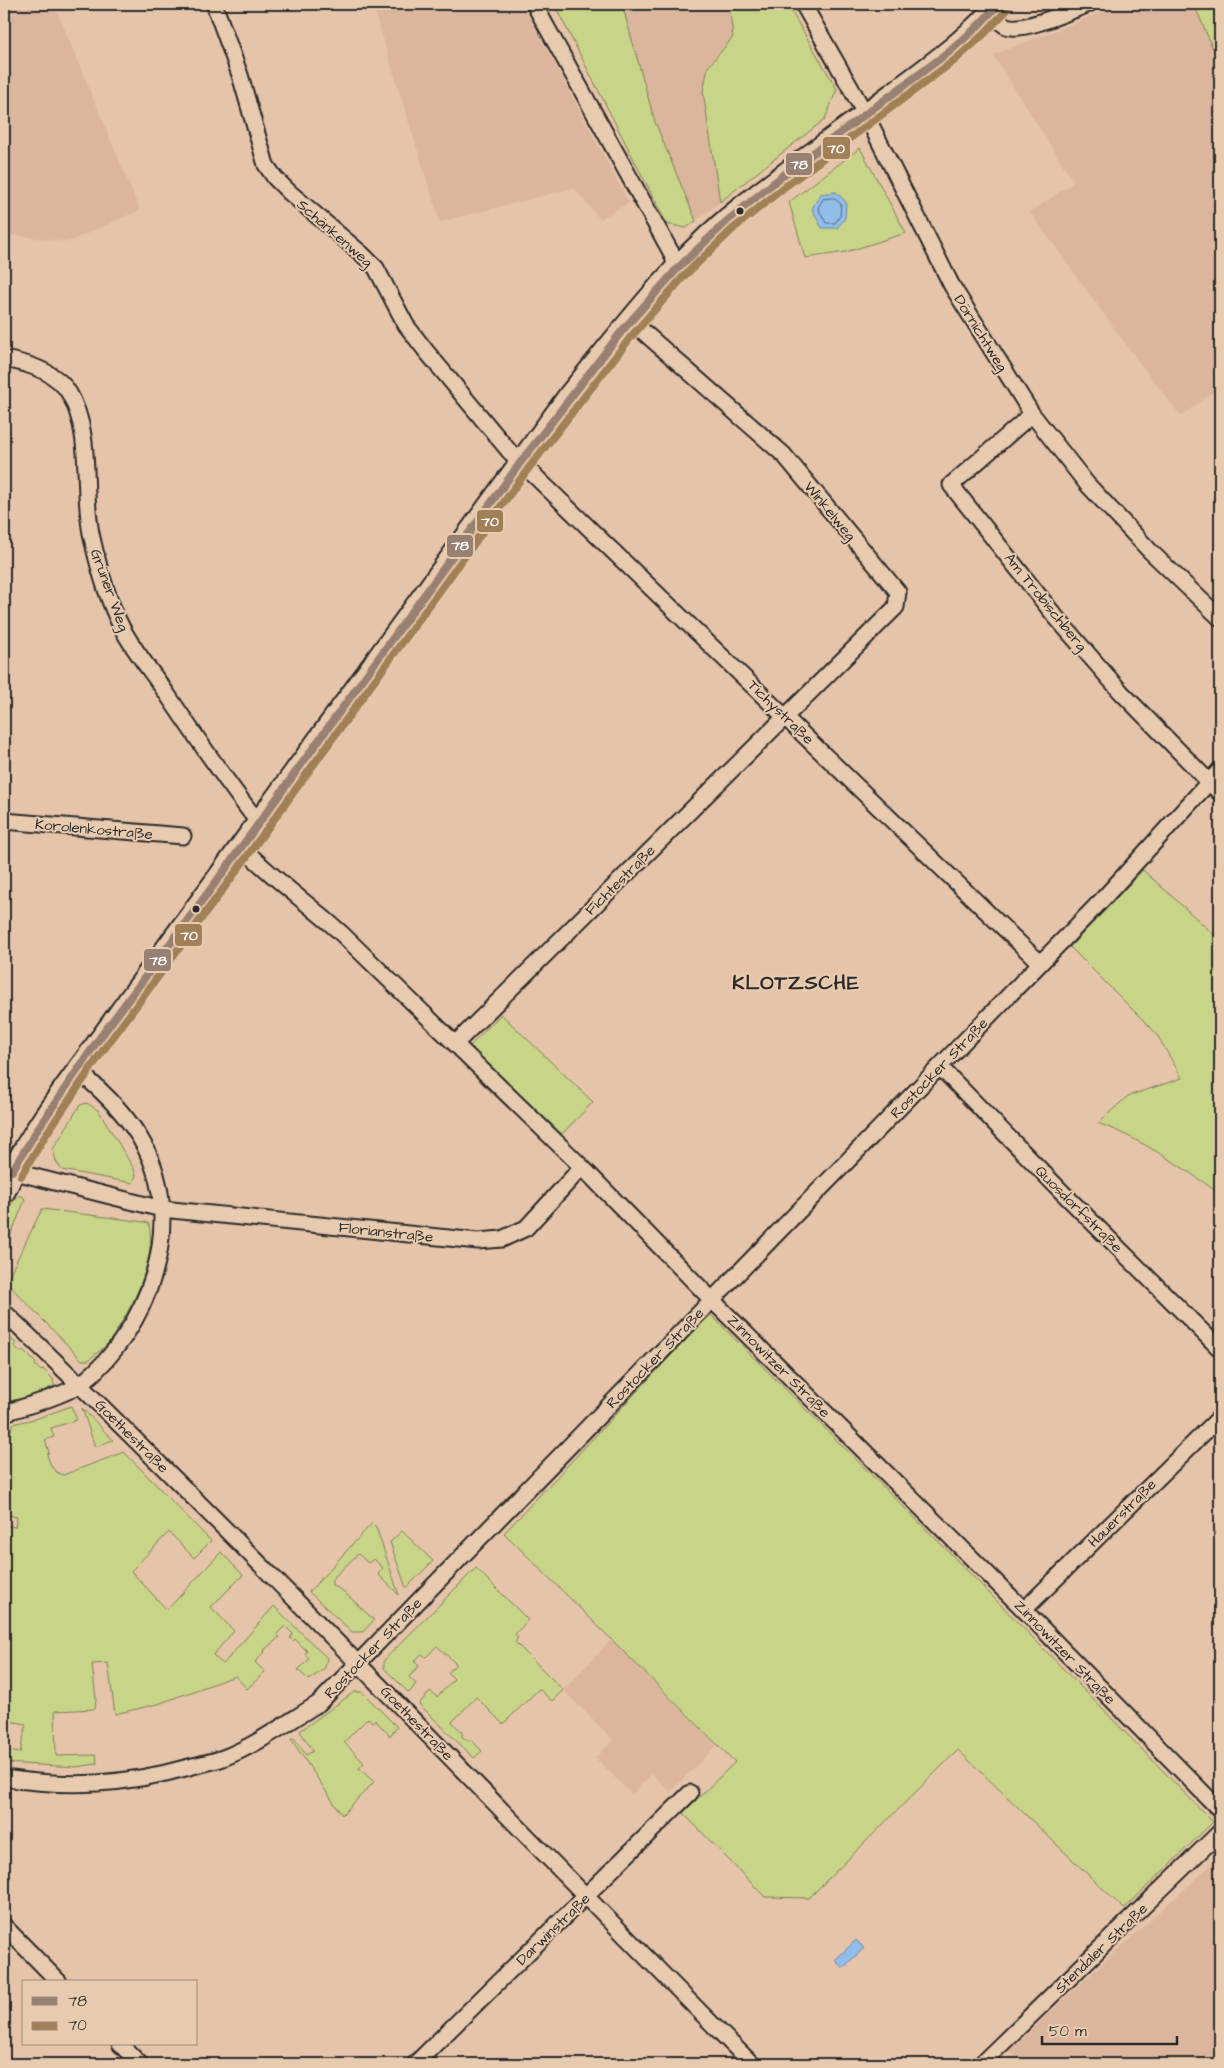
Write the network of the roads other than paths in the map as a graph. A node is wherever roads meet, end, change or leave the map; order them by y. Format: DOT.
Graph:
graph roads {
  1 [pos="214,4"];
  2 [pos="534,4"];
  3 [pos="804,4"];
  4 [pos="1090,4"];
  5 [pos="995,8"];
  6 [pos="866,115"];
  7 [pos="677,268"];
  8 [pos="631,321"];
  9 [pos="4,359"];
  10 [pos="1032,414"];
  11 [pos="521,462"];
  12 [pos="1220,618"];
  13 [pos="784,716"];
  14 [pos="1220,770"];
  15 [pos="1215,788"];
  16 [pos="4,821"];
  17 [pos="259,823"];
  18 [pos="184,836"];
  19 [pos="242,848"];
  20 [pos="1040,963"];
  21 [pos="456,1043"];
  22 [pos="940,1067"];
  23 [pos="78,1070"];
  24 [pos="582,1167"];
  25 [pos="7,1178"];
  26 [pos="162,1209"];
  27 [pos="712,1300"];
  28 [pos="4,1312"];
  29 [pos="1220,1349"];
  30 [pos="80,1384"];
  31 [pos="4,1413"];
  32 [pos="1220,1417"];
  33 [pos="1024,1610"];
  34 [pos="358,1663"];
  35 [pos="4,1778"];
  36 [pos="690,1793"];
  37 [pos="1220,1810"];
  38 [pos="1220,1832"];
  39 [pos="586,1897"];
  40 [pos="4,1926"];
  41 [pos="57,1980"];
  42 [pos="122,2046"];
  43 [pos="140,2064"];
  44 [pos="415,2064"];
  45 [pos="752,2064"];
  46 [pos="981,2064"];
  1 -- 11 [label="street, Schänkenweg"];
  2 -- 7 [label="street"];
  3 -- 6 [label="street, Dörnichtweg"];
  4 -- 5 [label="street"];
  5 -- 6 [label="street"];
  6 -- 7 [label="street"];
  6 -- 10 [label="street, Dörnichtweg"];
  7 -- 8 [label="street"];
  8 -- 11 [label="street"];
  8 -- 13 [label="street, Winkelweg"];
  9 -- 17 [label="street, Grüner Weg"];
  10 -- 12 [label="street, Dörnichtweg"];
  10 -- 15 [label="street, Am Trobischberg"];
  11 -- 13 [label="street, Tichystraße"];
  11 -- 17 [label="street"];
  13 -- 20 [label="street, Tichystraße"];
  13 -- 21 [label="street, Fichtestraße"];
  14 -- 15 [label="street, Rostocker Straße"];
  15 -- 20 [label="street, Rostocker Straße"];
  16 -- 18 [label="street, Korolenkostraße"];
  17 -- 19 [label="street"];
  19 -- 21 [label="street, Zinnowitzer Straße"];
  19 -- 23 [label="street"];
  20 -- 22 [label="street, Rostocker Straße"];
  21 -- 24 [label="street, Zinnowitzer Straße"];
  22 -- 27 [label="street, Rostocker Straße"];
  22 -- 29 [label="street, Quosdorfstraße"];
  23 -- 25 [label="street"];
  23 -- 26 [label="street"];
  24 -- 26 [label="street, Florianstraße"];
  24 -- 27 [label="street, Zinnowitzer Straße"];
  25 -- 26 [label="street, Florianstraße"];
  26 -- 30 [label="street"];
  27 -- 33 [label="street, Zinnowitzer Straße"];
  27 -- 34 [label="street, Rostocker Straße"];
  28 -- 30 [label="street, Goethestraße"];
  30 -- 31 [label="street"];
  30 -- 34 [label="street, Goethestraße"];
  32 -- 33 [label="street, Hauerstraße"];
  33 -- 37 [label="street, Zinnowitzer Straße"];
  34 -- 35 [label="street, Rostocker Straße"];
  34 -- 39 [label="street, Goethestraße"];
  36 -- 39 [label="street, Darwinstraße"];
  38 -- 46 [label="street, Stendaler Straße"];
  39 -- 44 [label="street, Darwinstraße"];
  39 -- 45 [label="street, Goethestraße"];
  40 -- 41 [label="street"];
  42 -- 43 [label="street"];
}
